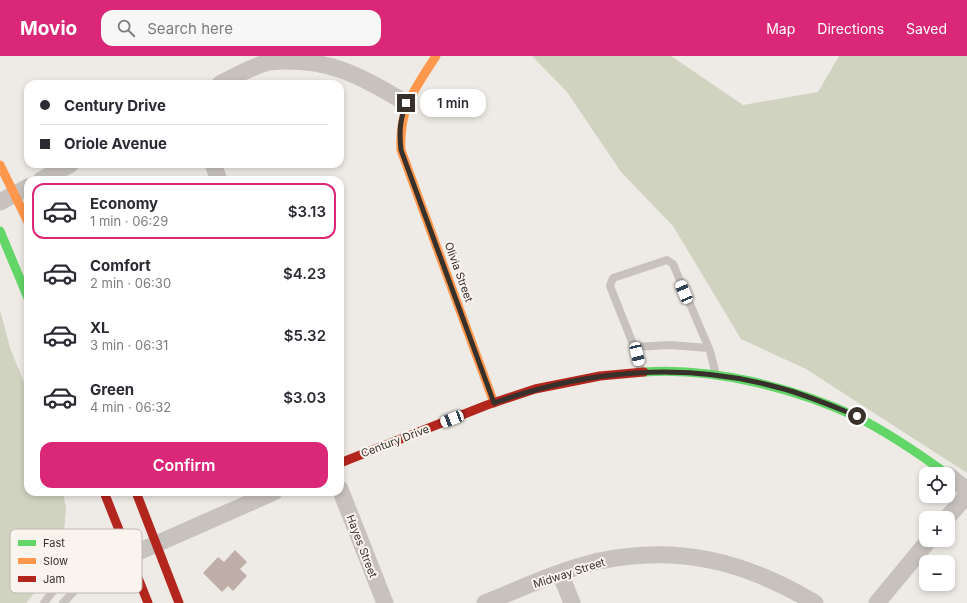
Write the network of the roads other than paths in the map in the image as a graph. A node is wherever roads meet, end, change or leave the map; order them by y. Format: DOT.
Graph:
graph roads {
  1 [pos="436,56"];
  2 [pos="228,80"];
  3 [pos="406,103"];
  4 [pos="0,165"];
  5 [pos="64,168"];
  6 [pos="48,176"];
  7 [pos="22,191"];
  8 [pos="24,201"];
  9 [pos="0,202"];
  10 [pos="0,231"];
  11 [pos="24,288"];
  12 [pos="634,347"];
  13 [pos="708,348"];
  14 [pos="641,372"];
  15 [pos="716,376"];
  16 [pos="494,403"];
  17 [pos="344,461"];
  18 [pos="937,467"];
  19 [pos="955,480"];
  20 [pos="967,490"];
  21 [pos="967,495"];
  22 [pos="106,496"];
  23 [pos="138,496"];
  24 [pos="265,496"];
  25 [pos="343,496"];
  26 [pos="954,511"];
  27 [pos="118,529"];
  28 [pos="156,545"];
  29 [pos="923,547"];
  30 [pos="142,551"];
  31 [pos="560,573"];
  32 [pos="142,588"];
  33 [pos="51,593"];
  34 [pos="72,593"];
  35 [pos="44,603"];
  36 [pos="63,603"];
  37 [pos="148,603"];
  38 [pos="179,603"];
  39 [pos="384,603"];
  40 [pos="485,603"];
  41 [pos="572,603"];
  42 [pos="815,603"];
  43 [pos="877,603"];
  1 -- 3 [label="street"];
  2 -- 3 [label="street"];
  3 -- 16 [label="street, Olivia Street"];
  4 -- 7 [label="street"];
  5 -- 6 [label="street"];
  7 -- 8 [label="street"];
  7 -- 9 [label="street"];
  10 -- 11 [label="street"];
  12 -- 13 [label="lane"];
  12 -- 13 [label="lane"];
  12 -- 14 [label="lane"];
  13 -- 15 [label="lane"];
  14 -- 15 [label="street, Century Drive"];
  14 -- 16 [label="street, Century Drive"];
  15 -- 18 [label="street, Century Drive"];
  16 -- 17 [label="street, Century Drive"];
  19 -- 20 [label="street, Century Drive"];
  21 -- 26 [label="street"];
  22 -- 27 [label="street"];
  23 -- 28 [label="street"];
  24 -- 28 [label="street"];
  25 -- 39 [label="street, Hayes Street"];
  28 -- 30 [label="street"];
  28 -- 38 [label="street"];
  29 -- 43 [label="street"];
  31 -- 40 [label="street, Midway Street"];
  31 -- 41 [label="street"];
  31 -- 42 [label="street, Midway Street"];
  32 -- 37 [label="street"];
  33 -- 35 [label="lane"];
  34 -- 36 [label="lane"];
}
